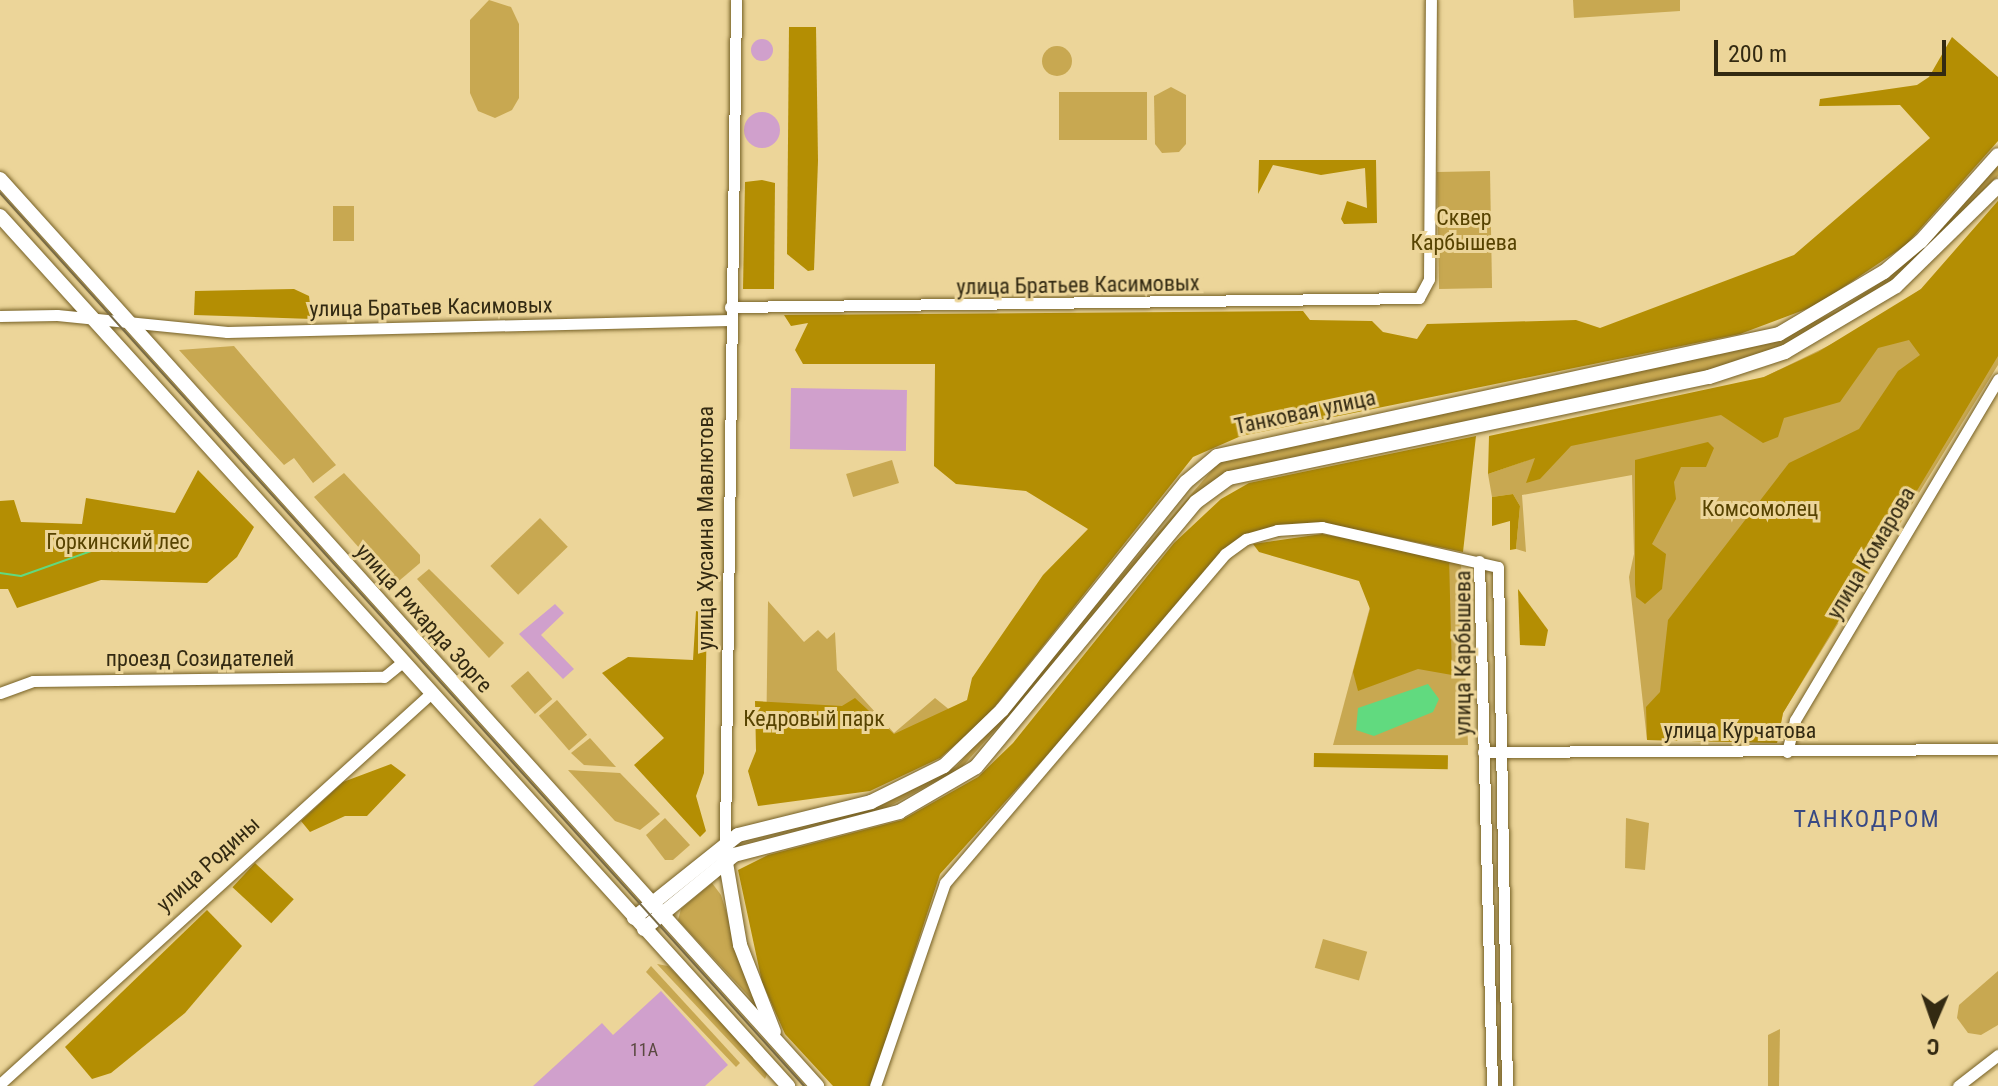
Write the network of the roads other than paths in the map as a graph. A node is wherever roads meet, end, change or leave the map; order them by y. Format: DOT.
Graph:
graph roads {
  1 [pos="736,0"];
  2 [pos="1431,0"];
  3 [pos="1998,155"];
  4 [pos="0,179"];
  5 [pos="1998,186"];
  6 [pos="0,216"];
  7 [pos="730,314"];
  8 [pos="0,316"];
  9 [pos="93,322"];
  10 [pos="133,327"];
  11 [pos="1998,379"];
  12 [pos="1479,561"];
  13 [pos="400,664"];
  14 [pos="449,678"];
  15 [pos="0,693"];
  16 [pos="429,695"];
  17 [pos="1998,749"];
  18 [pos="1500,751"];
  19 [pos="1483,752"];
  20 [pos="1787,752"];
  21 [pos="725,841"];
  22 [pos="725,862"];
  23 [pos="656,909"];
  24 [pos="634,918"];
  25 [pos="644,929"];
  26 [pos="781,1047"];
  27 [pos="1998,1055"];
  28 [pos="1,1084"];
  29 [pos="788,1086"];
  30 [pos="817,1086"];
  31 [pos="875,1086"];
  32 [pos="1492,1086"];
  33 [pos="1507,1086"];
  34 [pos="1958,1086"];
  1 -- 7 [label="street, улица Хусаина Мавлютова"];
  2 -- 7 [label="street, улица Братьев Касимовых"];
  3 -- 21 [label="main road, Танковая улица"];
  4 -- 10 [label="main road, улица Рихарда Зорге"];
  5 -- 22 [label="main road, Танковая улица"];
  6 -- 9 [label="main road"];
  7 -- 10 [label="street, улица Братьев Касимовых"];
  7 -- 21 [label="street, улица Хусаина Мавлютова"];
  8 -- 9 [label="street"];
  9 -- 10 [label="street, улица Братьев Касимовых"];
  9 -- 13 [label="main road"];
  10 -- 14 [label="main road, улица Рихарда Зорге"];
  11 -- 20 [label="street, улица Комарова"];
  12 -- 18 [label="street, улица Карбышева"];
  12 -- 19 [label="street, улица Карбышева"];
  12 -- 31 [label="street"];
  13 -- 15 [label="street, проезд Созидателей"];
  13 -- 16 [label="main road"];
  14 -- 16 [label="main road, улица Родины"];
  14 -- 23 [label="main road, улица Рихарда Зорге"];
  16 -- 24 [label="main road"];
  16 -- 28 [label="street, улица Родины"];
  17 -- 20 [label="street, улица Курчатова"];
  18 -- 19 [label="street, улица Курчатова"];
  18 -- 20 [label="street, улица Курчатова"];
  18 -- 33 [label="street, улица Карбышева"];
  19 -- 32 [label="street, улица Карбышева"];
  21 -- 22 [label="main road, улица Хусаина Мавлютова"];
  21 -- 23 [label="main road, Танковая улица"];
  22 -- 23 [label="main road, Танковая улица"];
  22 -- 26 [label="main road, улица Хусаина Мавлютова"];
  23 -- 24 [label="main road, Танковая улица"];
  23 -- 25 [label="main road, Танковая улица"];
  23 -- 26 [label="main road, улица Рихарда Зорге"];
  24 -- 25 [label="main road"];
  25 -- 29 [label="main road"];
  26 -- 30 [label="main road, улица Рихарда Зорге"];
  27 -- 34 [label="street"];
}
